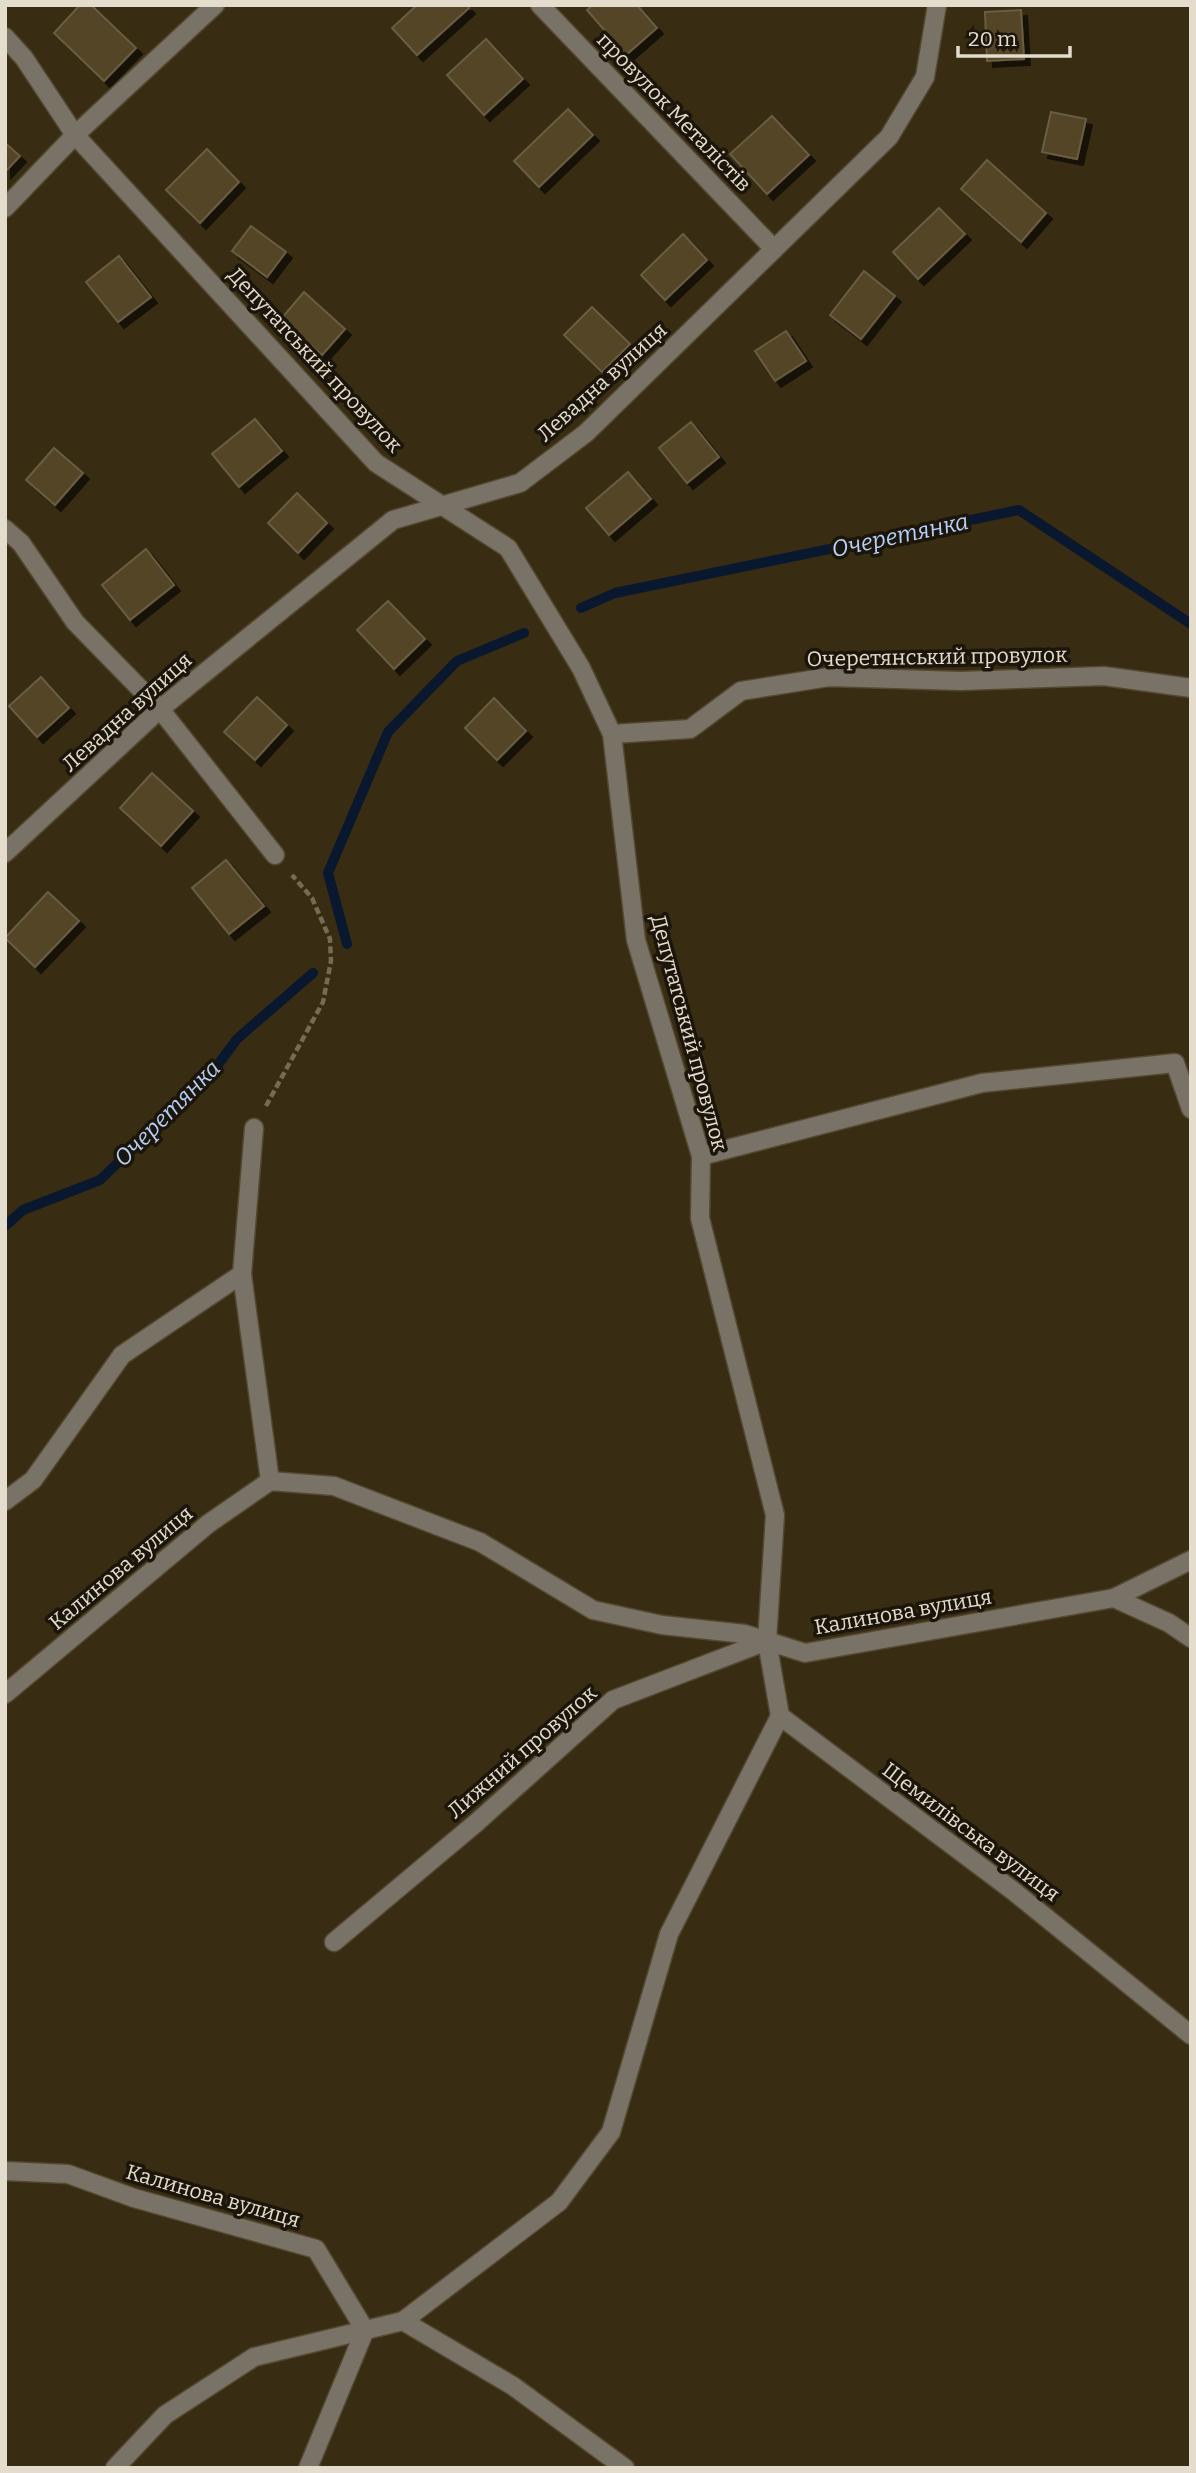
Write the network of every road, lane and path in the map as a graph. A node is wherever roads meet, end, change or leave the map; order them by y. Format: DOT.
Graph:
graph roads {
  1 [pos="215,5"];
  2 [pos="540,5"];
  3 [pos="937,5"];
  4 [pos="5,37"];
  5 [pos="75,135"];
  6 [pos="5,208"];
  7 [pos="774,249"];
  8 [pos="442,506"];
  9 [pos="5,529"];
  10 [pos="1191,688"];
  11 [pos="160,709"];
  12 [pos="612,734"];
  13 [pos="5,853"];
  14 [pos="275,856"];
  15 [pos="1191,1109"];
  16 [pos="254,1128"];
  17 [pos="701,1156"];
  18 [pos="242,1275"];
  19 [pos="270,1481"];
  20 [pos="5,1501"];
  21 [pos="1191,1560"];
  22 [pos="1114,1598"];
  23 [pos="1191,1638"];
  24 [pos="767,1641"];
  25 [pos="5,1694"];
  26 [pos="780,1716"];
  27 [pos="334,1942"];
  28 [pos="1191,2035"];
  29 [pos="5,2171"];
  30 [pos="403,2321"];
  31 [pos="365,2330"];
  32 [pos="115,2468"];
  33 [pos="308,2468"];
  34 [pos="625,2468"];
  1 -- 5 [label="street"];
  2 -- 7 [label="street, провулок Металістів"];
  3 -- 7 [label="street, Левадна вулиця"];
  4 -- 5 [label="street, Депутатський провулок"];
  5 -- 6 [label="street"];
  5 -- 8 [label="street, Депутатський провулок"];
  7 -- 8 [label="street, Левадна вулиця"];
  8 -- 11 [label="street, Левадна вулиця"];
  8 -- 12 [label="street, Депутатський провулок"];
  9 -- 11 [label="street"];
  10 -- 12 [label="street, Очеретянський провулок"];
  11 -- 13 [label="street, Левадна вулиця"];
  11 -- 14 [label="street"];
  12 -- 17 [label="street, Депутатський провулок"];
  14 -- 16 [label="path"];
  15 -- 17 [label="street"];
  16 -- 18 [label="street"];
  17 -- 24 [label="street, Депутатський провулок"];
  18 -- 19 [label="street"];
  18 -- 20 [label="street"];
  19 -- 24 [label="street, Калинова вулиця"];
  19 -- 25 [label="street, Калинова вулиця"];
  21 -- 22 [label="street, Калинова вулиця"];
  22 -- 23 [label="street"];
  22 -- 24 [label="street, Калинова вулиця"];
  24 -- 26 [label="street"];
  24 -- 27 [label="street, Лижний провулок"];
  26 -- 28 [label="street, Щемилівська вулиця"];
  26 -- 30 [label="street"];
  29 -- 31 [label="street, Калинова вулиця"];
  30 -- 31 [label="street"];
  30 -- 34 [label="street"];
  31 -- 32 [label="street"];
  31 -- 33 [label="street"];
}
